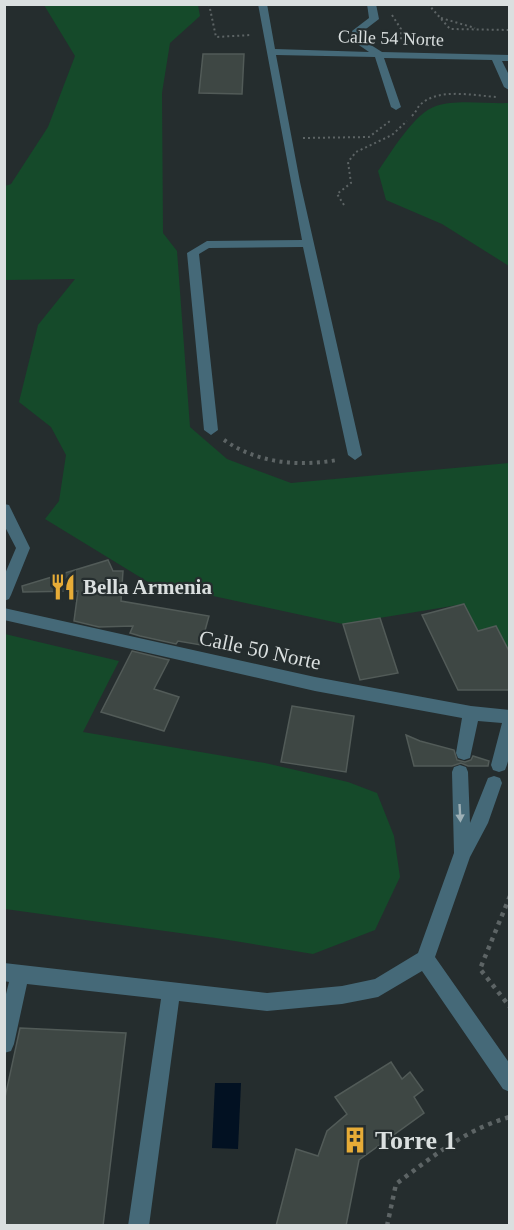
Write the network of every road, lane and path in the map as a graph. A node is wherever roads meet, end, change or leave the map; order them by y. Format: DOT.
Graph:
graph roads {
  1 [pos="209,4"];
  2 [pos="262,4"];
  3 [pos="370,4"];
  4 [pos="428,4"];
  5 [pos="387,13"];
  6 [pos="441,18"];
  7 [pos="481,29"];
  8 [pos="510,30"];
  9 [pos="269,34"];
  10 [pos="272,51"];
  11 [pos="378,53"];
  12 [pos="401,54"];
  13 [pos="496,58"];
  14 [pos="510,58"];
  15 [pos="509,87"];
  16 [pos="499,97"];
  17 [pos="396,107"];
  18 [pos="287,138"];
  19 [pos="344,205"];
  20 [pos="309,243"];
  21 [pos="211,430"];
  22 [pos="355,455"];
  23 [pos="4,509"];
  24 [pos="4,596"];
  25 [pos="4,614"];
  26 [pos="471,713"];
  27 [pos="510,717"];
  28 [pos="510,724"];
  29 [pos="464,753"];
  30 [pos="499,765"];
  31 [pos="460,772"];
  32 [pos="494,783"];
  33 [pos="462,854"];
  34 [pos="510,896"];
  35 [pos="425,959"];
  36 [pos="12,974"];
  37 [pos="171,992"];
  38 [pos="510,1007"];
  39 [pos="4,1044"];
  40 [pos="510,1082"];
  41 [pos="510,1117"];
  42 [pos="138,1226"];
  43 [pos="387,1226"];
  1 -- 9 [label="path"];
  2 -- 9 [label="street"];
  3 -- 11 [label="street"];
  4 -- 6 [label="path"];
  5 -- 12 [label="path"];
  6 -- 7 [label="path"];
  6 -- 7 [label="path"];
  7 -- 8 [label="path"];
  9 -- 10 [label="street"];
  10 -- 11 [label="street, Calle 54 Norte"];
  10 -- 18 [label="street"];
  11 -- 12 [label="street, Calle 54 Norte"];
  11 -- 17 [label="street"];
  12 -- 13 [label="street, Calle 54 Norte"];
  13 -- 14 [label="street, Calle 54 Norte"];
  13 -- 15 [label="street"];
  16 -- 19 [label="path"];
  17 -- 18 [label="path"];
  18 -- 20 [label="street"];
  20 -- 21 [label="street"];
  20 -- 22 [label="street"];
  21 -- 22 [label="path"];
  23 -- 24 [label="street"];
  25 -- 26 [label="street, Calle 50 Norte"];
  26 -- 27 [label="street, Calle 50 Norte"];
  26 -- 29 [label="street"];
  28 -- 30 [label="street"];
  31 -- 33 [label="street, one-way"];
  32 -- 33 [label="street"];
  33 -- 35 [label="street"];
  34 -- 38 [label="path"];
  35 -- 37 [label="street"];
  35 -- 40 [label="street"];
  36 -- 37 [label="street"];
  36 -- 39 [label="street"];
  37 -- 42 [label="street"];
  41 -- 43 [label="path"];
}
